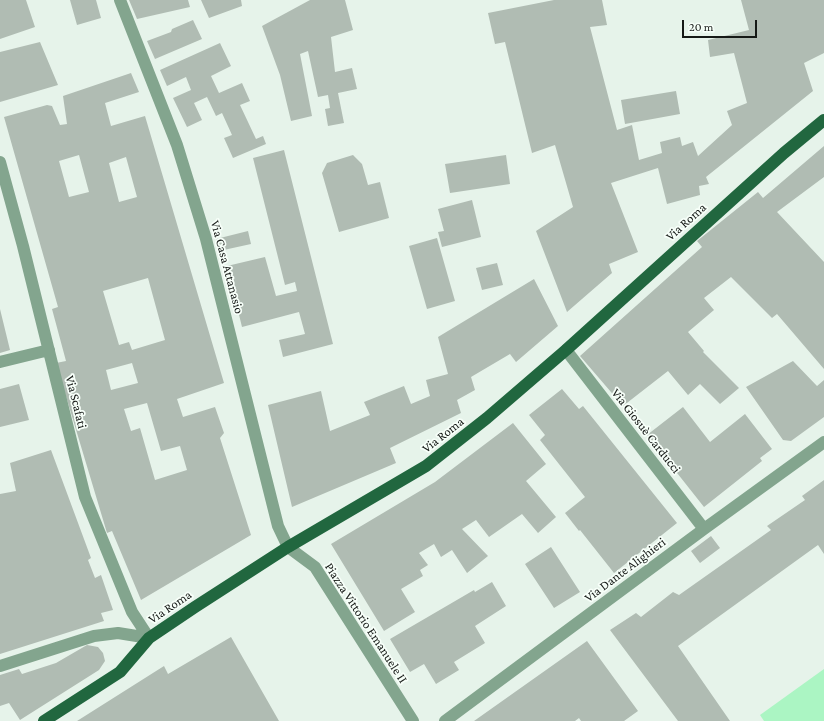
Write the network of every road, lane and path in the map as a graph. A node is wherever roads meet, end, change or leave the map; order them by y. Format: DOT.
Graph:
graph roads {
  1 [pos="120,0"];
  2 [pos="824,120"];
  3 [pos="0,162"];
  4 [pos="48,350"];
  5 [pos="566,350"];
  6 [pos="0,362"];
  7 [pos="824,442"];
  8 [pos="704,529"];
  9 [pos="288,547"];
  10 [pos="149,638"];
  11 [pos="0,666"];
  12 [pos="44,721"];
  13 [pos="413,721"];
  14 [pos="445,721"];
  1 -- 9 [label="street, Via Casa Attanasio"];
  2 -- 5 [label="main road, Via Roma"];
  3 -- 4 [label="street, Via Scafati"];
  4 -- 6 [label="street"];
  4 -- 10 [label="street, Via Scafati"];
  5 -- 8 [label="street, Via Giosuè Carducci"];
  5 -- 9 [label="main road, Via Roma"];
  7 -- 8 [label="street, Via Dante Alighieri"];
  8 -- 14 [label="street, Via Dante Alighieri"];
  9 -- 10 [label="main road, Via Roma"];
  9 -- 13 [label="street, Piazza Vittorio Emanuele II"];
  10 -- 11 [label="street"];
  10 -- 12 [label="main road, Via Roma"];
}
